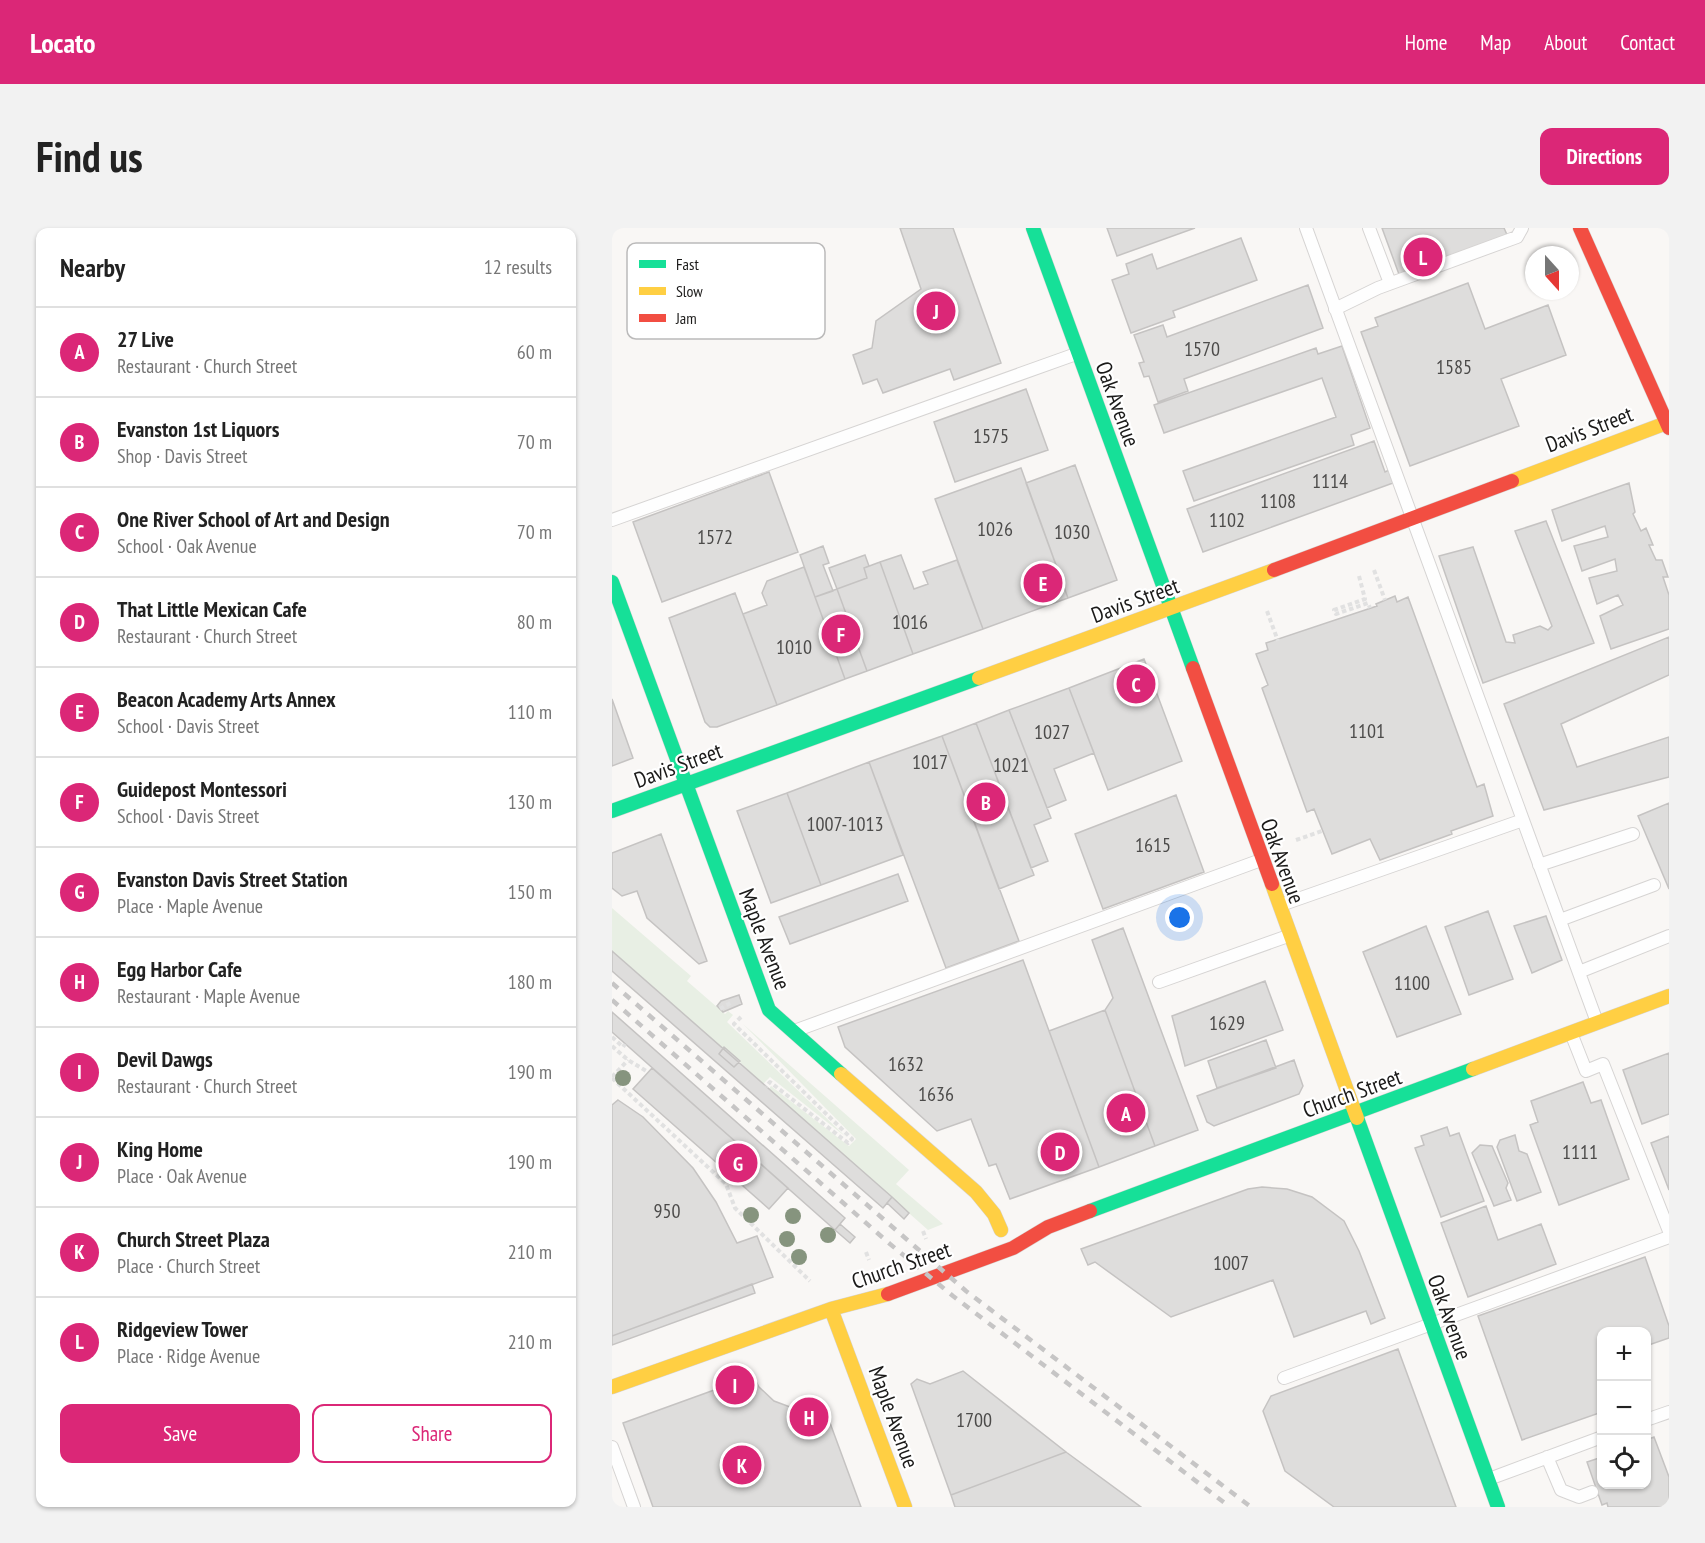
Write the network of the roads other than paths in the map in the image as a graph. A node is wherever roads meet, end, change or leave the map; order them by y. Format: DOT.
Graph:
graph roads {
  1 [pos="1033,228"];
  2 [pos="1306,228"];
  3 [pos="1369,228"];
  4 [pos="1522,228"];
  5 [pos="1580,228"];
  6 [pos="1390,283"];
  7 [pos="1335,309"];
  8 [pos="1078,353"];
  9 [pos="1668,424"];
  10 [pos="1411,519"];
  11 [pos="612,520"];
  12 [pos="612,582"];
  13 [pos="1171,609"];
  14 [pos="684,785"];
  15 [pos="612,811"];
  16 [pos="1523,820"];
  17 [pos="1633,834"];
  18 [pos="1261,860"];
  19 [pos="1539,865"];
  20 [pos="1654,885"];
  21 [pos="1277,906"];
  22 [pos="1560,920"];
  23 [pos="1288,936"];
  24 [pos="1669,936"];
  25 [pos="1579,972"];
  26 [pos="1159,982"];
  27 [pos="1669,996"];
  28 [pos="1598,1023"];
  29 [pos="793,1031"];
  30 [pos="1571,1033"];
  31 [pos="1355,1115"];
  32 [pos="1048,1227"];
  33 [pos="1669,1231"];
  34 [pos="995,1232"];
  35 [pos="1669,1237"];
  36 [pos="860,1286"];
  37 [pos="831,1309"];
  38 [pos="1430,1323"];
  39 [pos="1284,1377"];
  40 [pos="612,1387"];
  41 [pos="1669,1412"];
  42 [pos="1651,1419"];
  43 [pos="1597,1439"];
  44 [pos="612,1447"];
  45 [pos="1547,1457"];
  46 [pos="1488,1479"];
  47 [pos="1593,1492"];
  48 [pos="634,1507"];
  49 [pos="904,1507"];
  50 [pos="1498,1507"];
  1 -- 8 [label="main road, Oak Avenue"];
  2 -- 7 [label="lane"];
  3 -- 6 [label="lane"];
  4 -- 6 [label="lane"];
  5 -- 9 [label="main road"];
  6 -- 7 [label="lane"];
  7 -- 10 [label="lane"];
  8 -- 11 [label="lane"];
  8 -- 13 [label="main road, Oak Avenue"];
  9 -- 10 [label="main road, Davis Street"];
  10 -- 13 [label="main road, Davis Street"];
  10 -- 16 [label="lane"];
  12 -- 14 [label="main road, Maple Avenue"];
  13 -- 14 [label="main road, Davis Street"];
  13 -- 18 [label="main road, Oak Avenue"];
  14 -- 15 [label="main road, Davis Street"];
  14 -- 29 [label="main road, Maple Avenue"];
  16 -- 19 [label="lane"];
  16 -- 21 [label="lane"];
  17 -- 19 [label="lane"];
  18 -- 21 [label="main road, Oak Avenue"];
  18 -- 29 [label="lane"];
  19 -- 22 [label="lane"];
  20 -- 22 [label="lane"];
  21 -- 23 [label="main road, Oak Avenue"];
  22 -- 25 [label="lane"];
  23 -- 26 [label="lane"];
  23 -- 31 [label="main road, Oak Avenue"];
  24 -- 25 [label="lane"];
  25 -- 28 [label="lane"];
  27 -- 28 [label="main road, Church Street"];
  28 -- 30 [label="main road, Church Street"];
  29 -- 34 [label="main road, Maple Avenue"];
  30 -- 31 [label="main road, Church Street"];
  30 -- 33 [label="lane"];
  31 -- 32 [label="main road, Church Street"];
  31 -- 38 [label="main road, Oak Avenue"];
  32 -- 34 [label="main road, Church Street"];
  32 -- 37 [label="main road, Church Street"];
  35 -- 38 [label="lane"];
  36 -- 37 [label="main road, Church Street"];
  37 -- 40 [label="main road, Church Street"];
  37 -- 49 [label="main road, Maple Avenue"];
  38 -- 39 [label="lane"];
  38 -- 46 [label="main road, Oak Avenue"];
  41 -- 42 [label="lane"];
  43 -- 45 [label="lane"];
  44 -- 48 [label="lane"];
  45 -- 46 [label="lane"];
  45 -- 47 [label="lane"];
  46 -- 50 [label="main road, Oak Avenue"];
}
